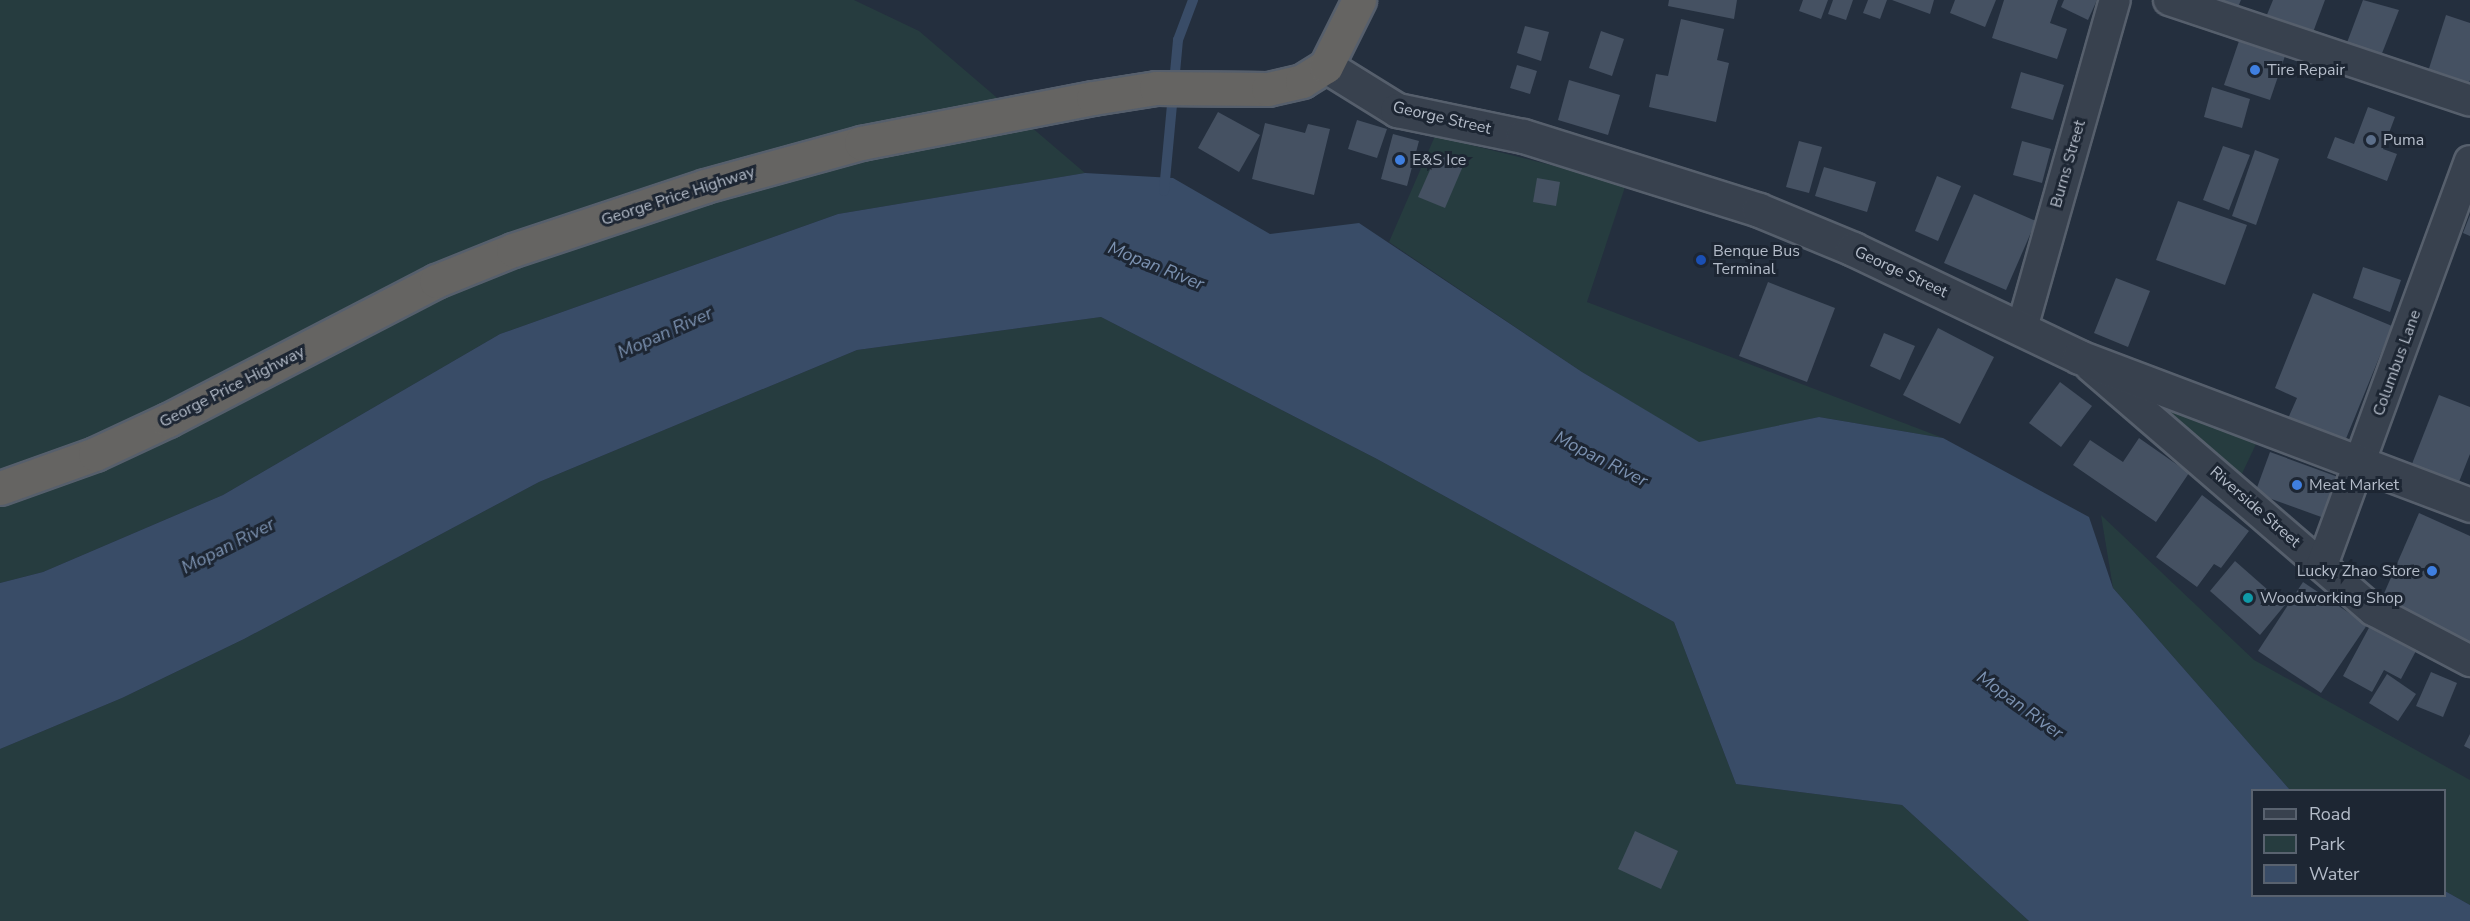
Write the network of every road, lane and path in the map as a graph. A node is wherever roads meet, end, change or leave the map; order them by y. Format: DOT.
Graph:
graph roads {
  1 [pos="1359,0"];
  2 [pos="2115,0"];
  3 [pos="2169,0"];
  4 [pos="1326,66"];
  5 [pos="2470,101"];
  6 [pos="2470,161"];
  7 [pos="2022,328"];
  8 [pos="2079,357"];
  9 [pos="2361,465"];
  10 [pos="0,488"];
  11 [pos="2470,505"];
  12 [pos="2322,565"];
  13 [pos="2470,661"];
  1 -- 4 [label="highway"];
  2 -- 7 [label="street, Burns Street"];
  3 -- 5 [label="street"];
  4 -- 7 [label="street, George Street"];
  4 -- 10 [label="highway, George Price Highway"];
  6 -- 9 [label="street, Columbus Lane"];
  7 -- 8 [label="street, George Street"];
  8 -- 9 [label="street, George Street"];
  8 -- 12 [label="street, Riverside Street"];
  9 -- 11 [label="street, George Street"];
  9 -- 12 [label="street, Columbus Lane"];
  12 -- 13 [label="street, Riverside Street"];
}
